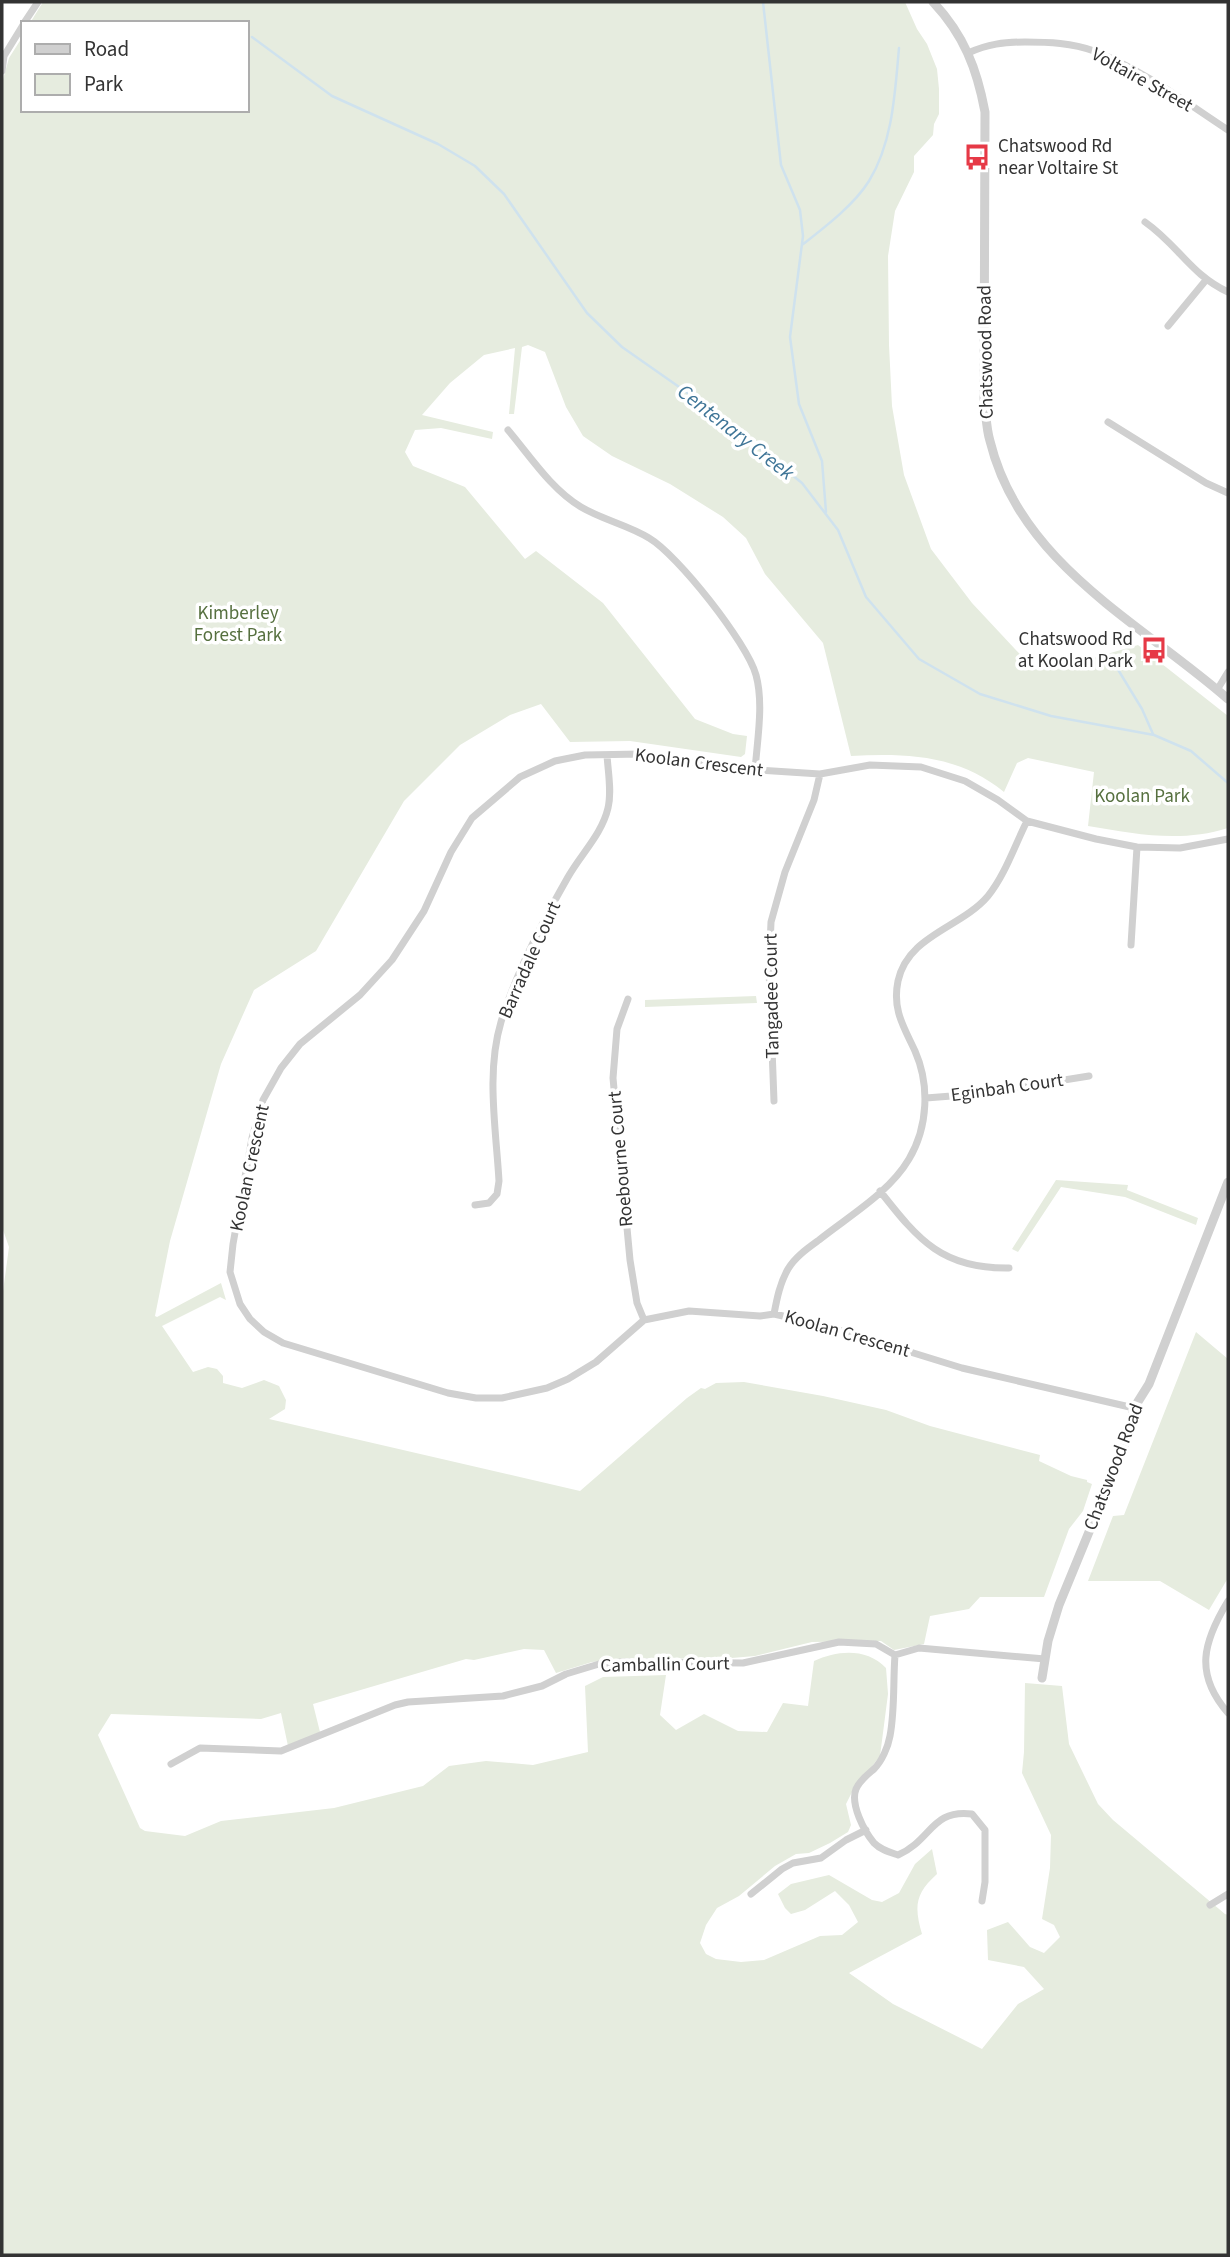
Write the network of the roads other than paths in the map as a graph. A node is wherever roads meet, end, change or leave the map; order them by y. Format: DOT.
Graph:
graph roads {
  1 [pos="37,2"];
  2 [pos="933,2"];
  3 [pos="25,21"];
  4 [pos="21,27"];
  5 [pos="968,53"];
  6 [pos="2,71"];
  7 [pos="1228,130"];
  8 [pos="1145,222"];
  9 [pos="1206,280"];
  10 [pos="1228,292"];
  11 [pos="1168,327"];
  12 [pos="1108,422"];
  13 [pos="508,430"];
  14 [pos="1228,493"];
  15 [pos="1228,672"];
  16 [pos="1217,690"];
  17 [pos="1228,699"];
  18 [pos="607,755"];
  19 [pos="755,771"];
  20 [pos="820,774"];
  21 [pos="1027,821"];
  22 [pos="1228,839"];
  23 [pos="1137,847"];
  24 [pos="1131,945"];
  25 [pos="628,999"];
  26 [pos="1089,1076"];
  27 [pos="926,1098"];
  28 [pos="774,1101"];
  29 [pos="1228,1182"];
  30 [pos="880,1191"];
  31 [pos="1226,1197"];
  32 [pos="475,1205"];
  33 [pos="1009,1268"];
  34 [pos="774,1314"];
  35 [pos="644,1320"];
  36 [pos="1134,1408"];
  37 [pos="1228,1601"];
  38 [pos="895,1655"];
  39 [pos="1045,1659"];
  40 [pos="1042,1678"];
  41 [pos="1228,1713"];
  42 [pos="171,1764"];
  43 [pos="866,1830"];
  44 [pos="751,1894"];
  45 [pos="1228,1894"];
  46 [pos="982,1901"];
  47 [pos="1210,1905"];
  1 -- 3 [label="street"];
  2 -- 5 [label="street, Chatswood Road"];
  4 -- 6 [label="street"];
  5 -- 7 [label="street, Voltaire Street"];
  5 -- 16 [label="street, Chatswood Road"];
  8 -- 9 [label="street"];
  9 -- 10 [label="street"];
  9 -- 11 [label="street"];
  12 -- 14 [label="street"];
  13 -- 19 [label="street"];
  15 -- 16 [label="street"];
  16 -- 17 [label="street, Chatswood Road"];
  18 -- 19 [label="street, Koolan Crescent"];
  18 -- 32 [label="street, Barradale Court"];
  18 -- 35 [label="street, Koolan Crescent"];
  19 -- 20 [label="street, Koolan Crescent"];
  20 -- 21 [label="street, Koolan Crescent"];
  20 -- 28 [label="street, Tangadee Court"];
  21 -- 23 [label="street, Koolan Crescent"];
  21 -- 27 [label="street"];
  22 -- 23 [label="street, Koolan Crescent"];
  23 -- 24 [label="street"];
  25 -- 35 [label="street, Roebourne Court"];
  26 -- 27 [label="street, Eginbah Court"];
  27 -- 30 [label="street"];
  29 -- 31 [label="street, Chatswood Road"];
  30 -- 33 [label="street"];
  30 -- 34 [label="street"];
  31 -- 36 [label="street, Chatswood Road"];
  34 -- 35 [label="street, Koolan Crescent"];
  34 -- 36 [label="street, Koolan Crescent"];
  36 -- 39 [label="street, Chatswood Road"];
  37 -- 41 [label="street"];
  38 -- 39 [label="street"];
  38 -- 42 [label="street, Camballin Court"];
  38 -- 43 [label="street"];
  39 -- 40 [label="street, Chatswood Road"];
  43 -- 44 [label="street"];
  43 -- 46 [label="street"];
  45 -- 47 [label="street"];
}
